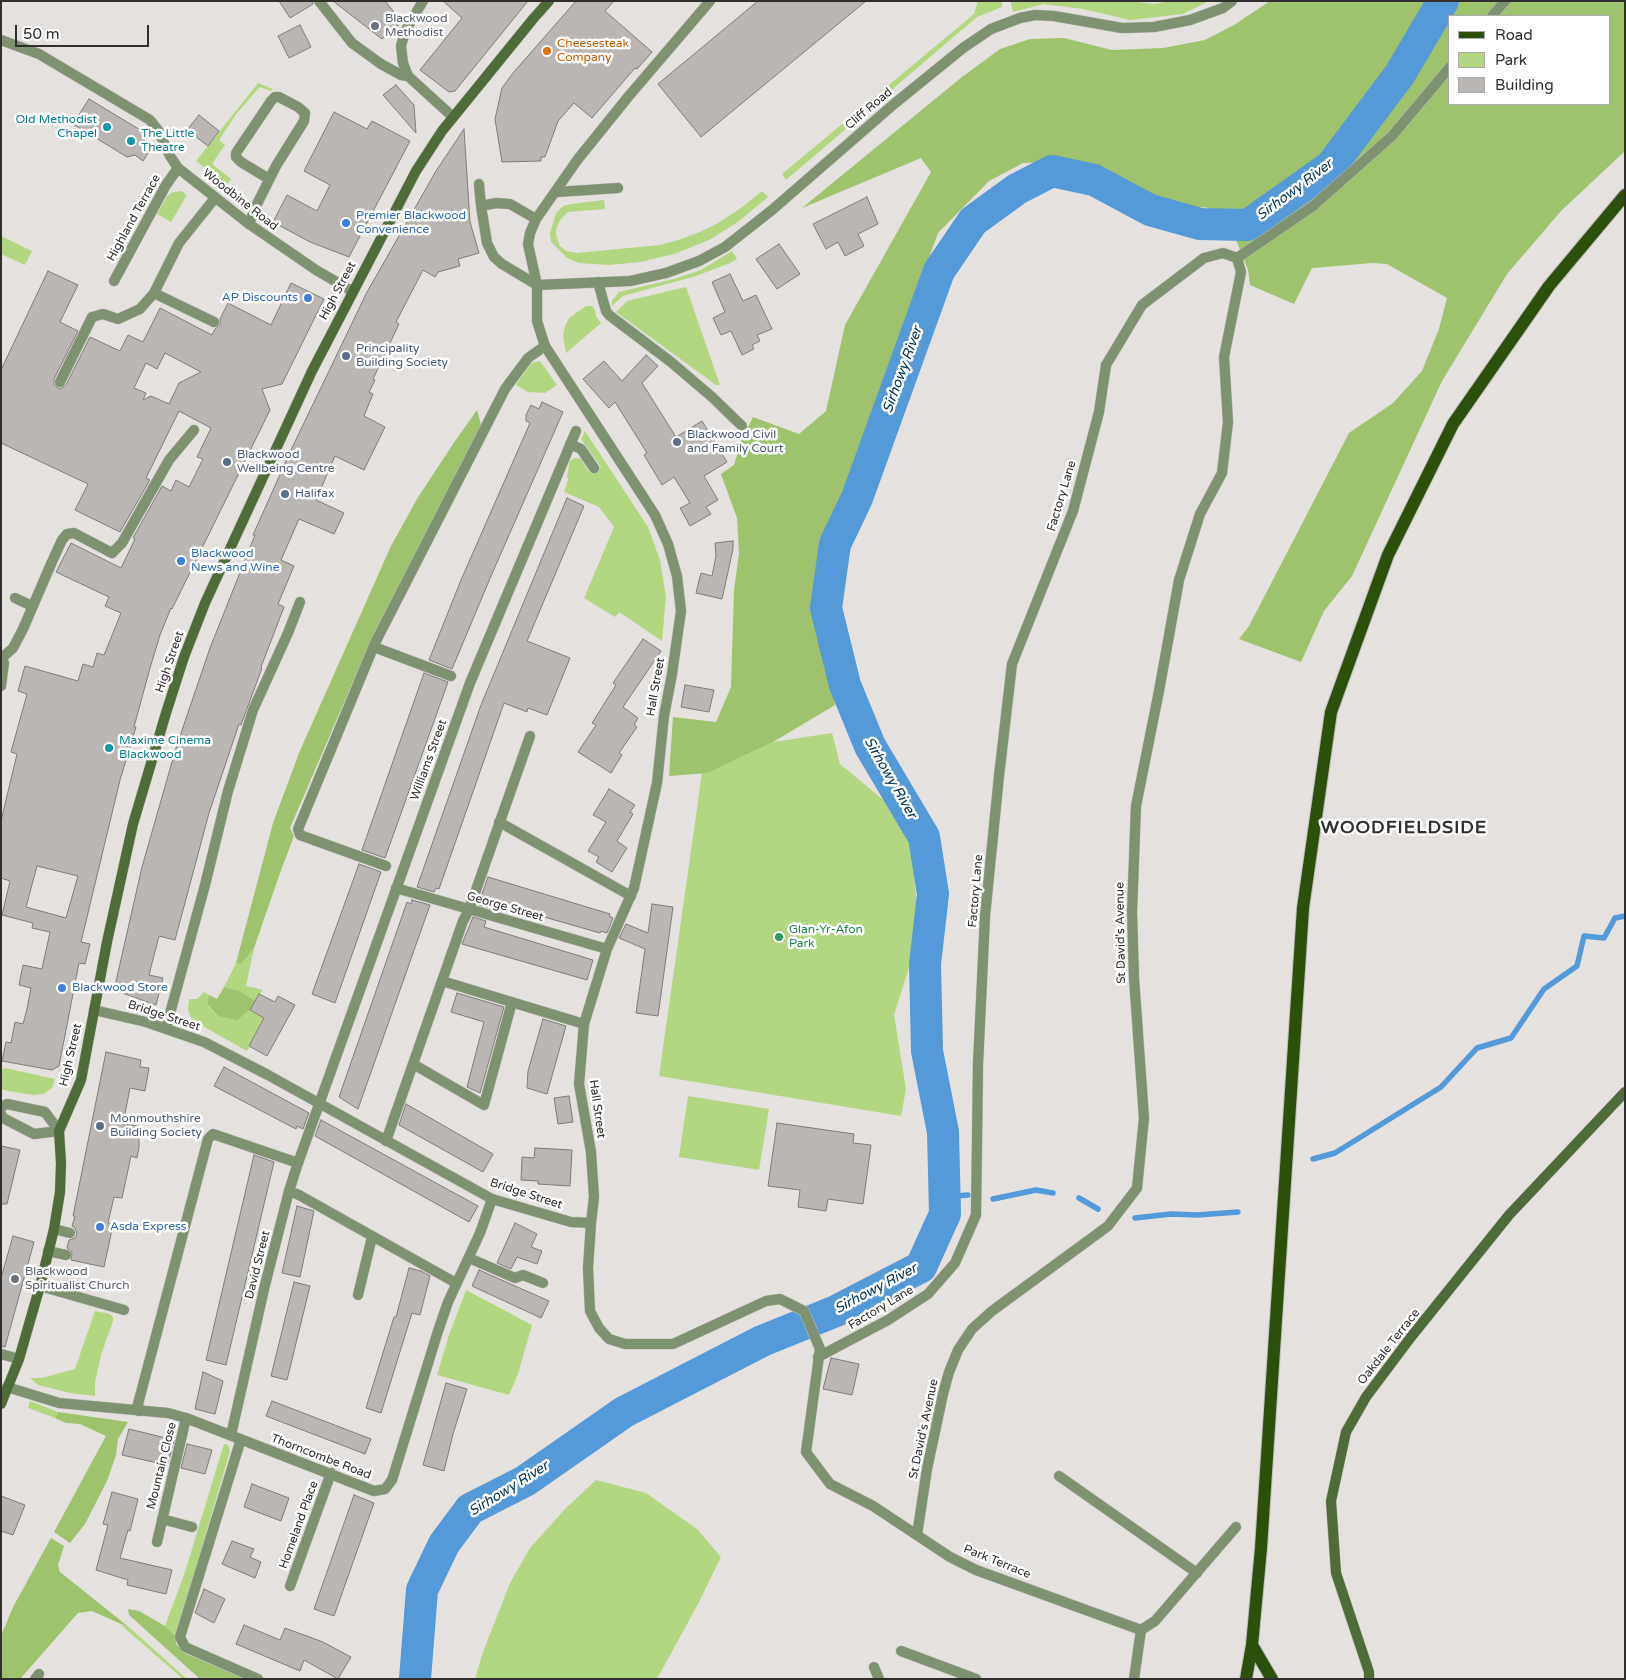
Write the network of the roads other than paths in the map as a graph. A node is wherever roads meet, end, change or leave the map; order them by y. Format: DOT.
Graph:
graph roads {
  1 [pos="319,1"];
  2 [pos="423,1"];
  3 [pos="549,1"];
  4 [pos="710,1"];
  5 [pos="1232,1"];
  6 [pos="1505,1"];
  7 [pos="1493,15"];
  8 [pos="1,40"];
  9 [pos="1448,69"];
  10 [pos="408,76"];
  11 [pos="453,117"];
  12 [pos="178,168"];
  13 [pos="269,179"];
  14 [pos="479,184"];
  15 [pos="618,188"];
  16 [pos="556,192"];
  17 [pos="1625,195"];
  18 [pos="215,198"];
  19 [pos="481,206"];
  20 [pos="536,219"];
  21 [pos="249,224"];
  22 [pos="1237,258"];
  23 [pos="114,281"];
  24 [pos="598,282"];
  25 [pos="537,285"];
  26 [pos="352,291"];
  27 [pos="154,293"];
  28 [pos="214,322"];
  29 [pos="545,346"];
  30 [pos="60,382"];
  31 [pos="742,426"];
  32 [pos="194,430"];
  33 [pos="576,431"];
  34 [pos="570,444"];
  35 [pos="594,468"];
  36 [pos="15,598"];
  37 [pos="300,602"];
  38 [pos="32,606"];
  39 [pos="374,647"];
  40 [pos="2,657"];
  41 [pos="451,676"];
  42 [pos="1,686"];
  43 [pos="530,736"];
  44 [pos="499,822"];
  45 [pos="386,866"];
  46 [pos="396,888"];
  47 [pos="631,896"];
  48 [pos="469,910"];
  49 [pos="607,949"];
  50 [pos="442,981"];
  51 [pos="512,1002"];
  52 [pos="94,1010"];
  53 [pos="584,1024"];
  54 [pos="166,1028"];
  55 [pos="413,1064"];
  56 [pos="1625,1092"];
  57 [pos="320,1104"];
  58 [pos="1,1107"];
  59 [pos="1,1114"];
  60 [pos="59,1131"];
  61 [pos="386,1141"];
  62 [pos="298,1163"];
  63 [pos="289,1191"];
  64 [pos="492,1199"];
  65 [pos="591,1223"];
  66 [pos="54,1229"];
  67 [pos="70,1233"];
  68 [pos="372,1237"];
  69 [pos="48,1251"];
  70 [pos="66,1255"];
  71 [pos="469,1258"];
  72 [pos="456,1283"];
  73 [pos="543,1283"];
  74 [pos="40,1286"];
  75 [pos="358,1295"];
  76 [pos="124,1310"];
  77 [pos="819,1353"];
  78 [pos="1,1354"];
  79 [pos="18,1359"];
  80 [pos="7,1387"];
  81 [pos="1,1404"];
  82 [pos="139,1411"];
  83 [pos="186,1418"];
  84 [pos="236,1437"];
  85 [pos="331,1473"];
  86 [pos="1059,1476"];
  87 [pos="162,1519"];
  88 [pos="192,1527"];
  89 [pos="1236,1527"];
  90 [pos="917,1535"];
  91 [pos="157,1542"];
  92 [pos="1197,1573"];
  93 [pos="290,1586"];
  94 [pos="1141,1630"];
  95 [pos="1252,1645"];
  96 [pos="901,1651"];
  97 [pos="874,1667"];
  98 [pos="258,1679"];
  99 [pos="879,1679"];
  100 [pos="976,1679"];
  101 [pos="1134,1679"];
  102 [pos="1246,1679"];
  103 [pos="1272,1679"];
  104 [pos="1369,1679"];
  1 -- 10 [label="street"];
  2 -- 10 [label="street"];
  3 -- 11 [label="main road, High Street"];
  4 -- 16 [label="street, Hall Street"];
  5 -- 24 [label="street, Cliff Road"];
  6 -- 7 [label="street"];
  8 -- 12 [label="street, Woodbine Road"];
  9 -- 22 [label="street"];
  10 -- 11 [label="street"];
  11 -- 26 [label="main road, High Street"];
  12 -- 18 [label="street, Woodbine Road"];
  12 -- 23 [label="street, Highland Terrace"];
  13 -- 13 [label="street"];
  13 -- 21 [label="street"];
  14 -- 19 [label="street"];
  15 -- 16 [label="street"];
  16 -- 20 [label="street, Hall Street"];
  17 -- 95 [label="main road"];
  18 -- 21 [label="street, Woodbine Road"];
  18 -- 27 [label="street"];
  19 -- 20 [label="street"];
  19 -- 25 [label="street"];
  20 -- 25 [label="street, Hall Street"];
  21 -- 26 [label="street, Woodbine Road"];
  22 -- 77 [label="street, Factory Lane"];
  22 -- 90 [label="street, St David's Avenue"];
  24 -- 25 [label="street, Cliff Road"];
  24 -- 31 [label="street"];
  25 -- 29 [label="street, Hall Street"];
  26 -- 52 [label="main road, High Street"];
  27 -- 28 [label="street"];
  27 -- 30 [label="street"];
  29 -- 39 [label="street"];
  29 -- 47 [label="street, Hall Street"];
  32 -- 38 [label="street"];
  33 -- 34 [label="street, Williams Street"];
  34 -- 35 [label="street"];
  34 -- 46 [label="street, Williams Street"];
  36 -- 38 [label="street"];
  37 -- 54 [label="street"];
  38 -- 40 [label="street"];
  39 -- 41 [label="street"];
  39 -- 45 [label="street"];
  40 -- 42 [label="street"];
  43 -- 44 [label="street"];
  44 -- 47 [label="street"];
  44 -- 48 [label="street"];
  46 -- 48 [label="street, George Street"];
  46 -- 57 [label="street, Williams Street"];
  47 -- 49 [label="street, Hall Street"];
  48 -- 49 [label="street, George Street"];
  48 -- 50 [label="street"];
  49 -- 53 [label="street, Hall Street"];
  50 -- 51 [label="street"];
  50 -- 55 [label="street"];
  51 -- 53 [label="street"];
  51 -- 55 [label="street"];
  52 -- 54 [label="street, Bridge Street"];
  52 -- 60 [label="main road, High Street"];
  53 -- 65 [label="street, Hall Street"];
  54 -- 57 [label="street, Bridge Street"];
  55 -- 61 [label="street"];
  56 -- 104 [label="main road, Oakdale Terrace"];
  57 -- 61 [label="street, Bridge Street"];
  57 -- 62 [label="street, David Street"];
  58 -- 60 [label="street"];
  59 -- 60 [label="street"];
  60 -- 66 [label="main road, High Street"];
  61 -- 64 [label="street, Bridge Street"];
  62 -- 63 [label="street, David Street"];
  62 -- 82 [label="street"];
  63 -- 68 [label="street"];
  63 -- 84 [label="street, David Street"];
  64 -- 65 [label="street, Bridge Street"];
  64 -- 71 [label="street, Thorncombe Road"];
  65 -- 77 [label="street"];
  66 -- 67 [label="street"];
  66 -- 69 [label="main road, High Street"];
  68 -- 72 [label="street"];
  68 -- 75 [label="street"];
  69 -- 70 [label="street"];
  69 -- 74 [label="main road, High Street"];
  71 -- 72 [label="street, Thorncombe Road"];
  71 -- 73 [label="street"];
  72 -- 85 [label="street, Thorncombe Road"];
  74 -- 76 [label="street"];
  74 -- 79 [label="main road, High Street"];
  77 -- 90 [label="street, Park Terrace"];
  78 -- 79 [label="street"];
  79 -- 80 [label="main road, High Street"];
  80 -- 81 [label="main road, High Street"];
  80 -- 82 [label="street, Thorncombe Road"];
  82 -- 83 [label="street, Thorncombe Road"];
  83 -- 84 [label="street, Thorncombe Road"];
  83 -- 87 [label="street, Mountain Close"];
  84 -- 85 [label="street, Thorncombe Road"];
  84 -- 98 [label="street, David Street"];
  85 -- 93 [label="street, Homeland Place"];
  86 -- 92 [label="street"];
  87 -- 88 [label="street, Mountain Close"];
  87 -- 91 [label="street, Mountain Close"];
  89 -- 92 [label="street"];
  90 -- 94 [label="street, Park Terrace"];
  92 -- 94 [label="street"];
  94 -- 101 [label="street"];
  95 -- 102 [label="main road"];
  95 -- 103 [label="main road"];
  96 -- 100 [label="street"];
  97 -- 99 [label="street"];
}
